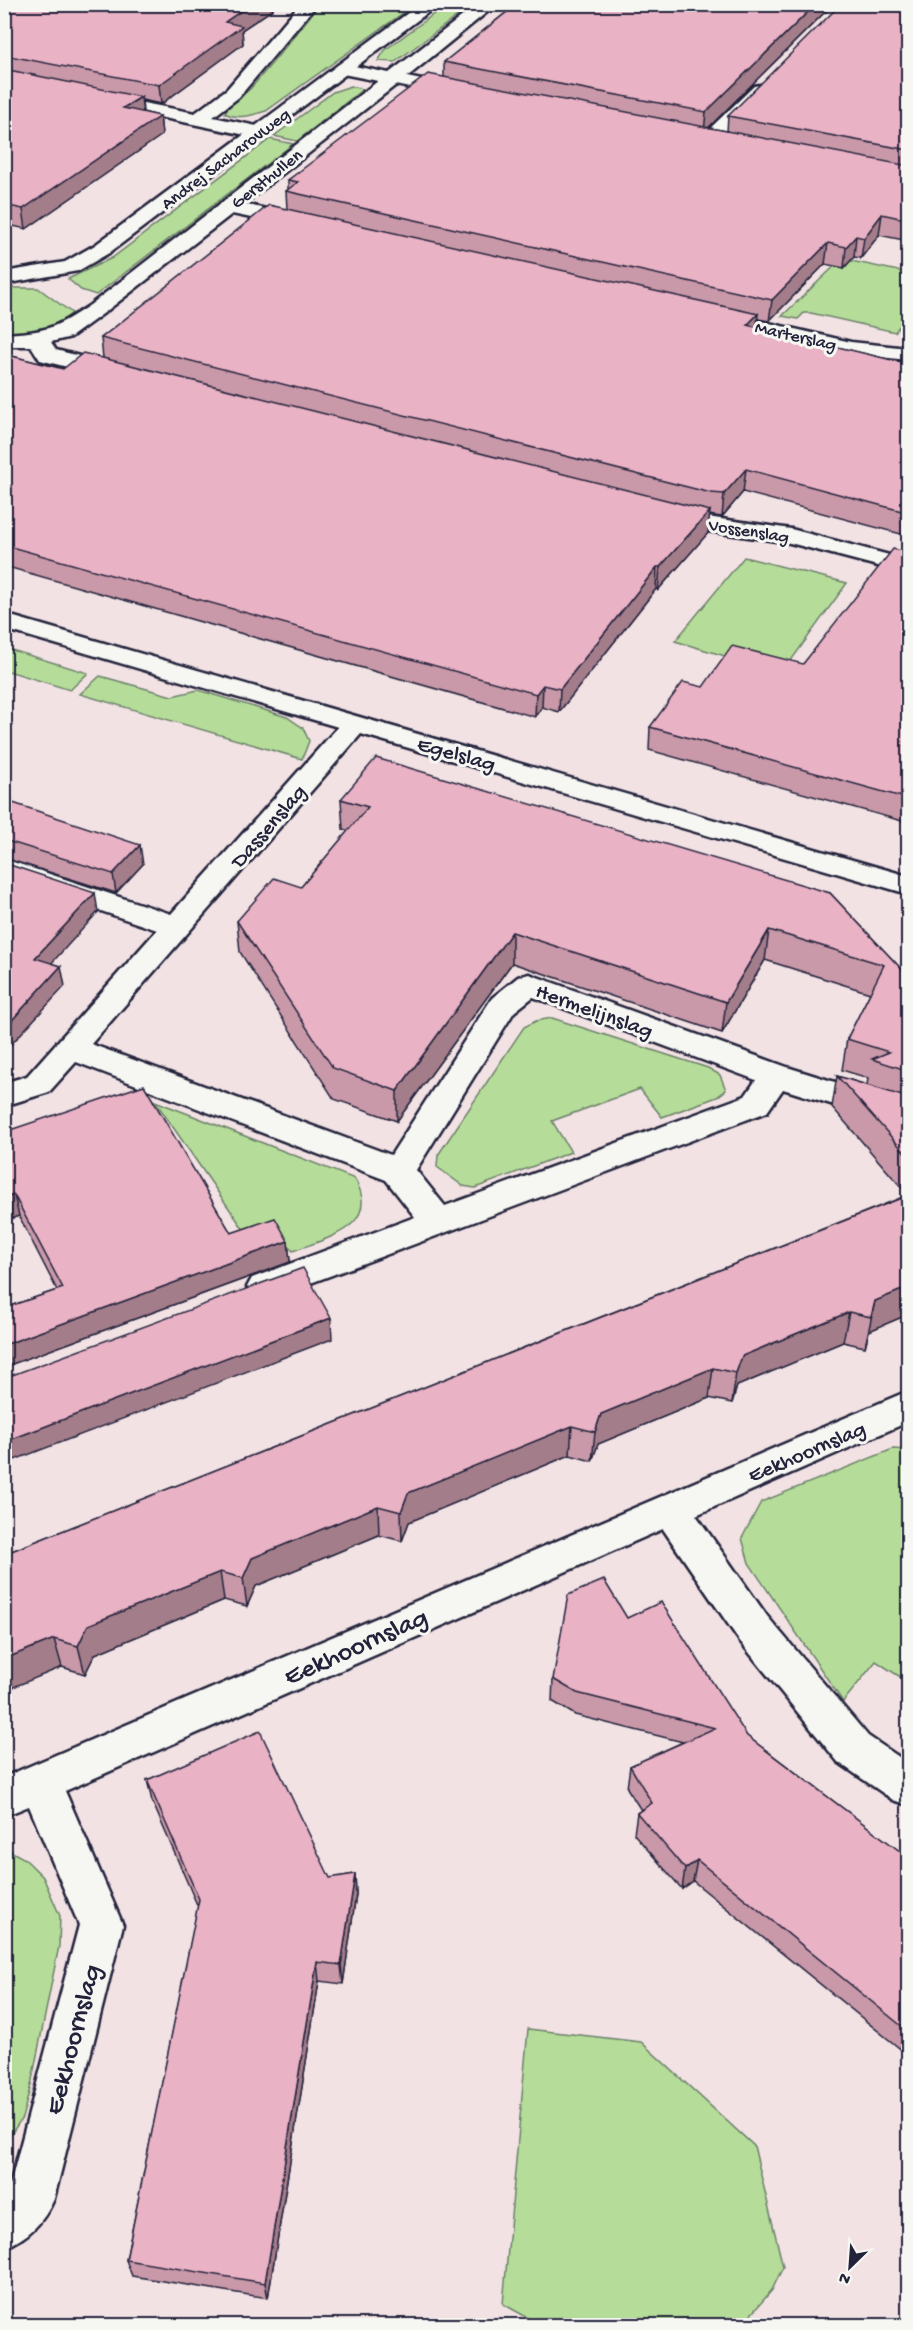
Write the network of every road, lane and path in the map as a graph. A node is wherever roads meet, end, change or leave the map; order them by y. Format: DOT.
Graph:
graph roads {
  1 [pos="309,4"];
  2 [pos="431,4"];
  3 [pos="489,4"];
  4 [pos="344,69"];
  5 [pos="772,79"];
  6 [pos="392,80"];
  7 [pos="84,96"];
  8 [pos="476,96"];
  9 [pos="198,120"];
  10 [pos="260,132"];
  11 [pos="685,136"];
  12 [pos="708,141"];
  13 [pos="732,145"];
  14 [pos="229,207"];
  15 [pos="324,227"];
  16 [pos="4,278"];
  17 [pos="690,311"];
  18 [pos="4,339"];
  19 [pos="38,339"];
  20 [pos="909,354"];
  21 [pos="130,376"];
  22 [pos="642,507"];
  23 [pos="909,567"];
  24 [pos="4,621"];
  25 [pos="356,723"];
  26 [pos="4,868"];
  27 [pos="909,885"];
  28 [pos="178,927"];
  29 [pos="71,1048"];
  30 [pos="776,1075"];
  31 [pos="4,1095"];
  32 [pos="909,1117"];
  33 [pos="398,1171"];
  34 [pos="438,1222"];
  35 [pos="238,1298"];
  36 [pos="909,1406"];
  37 [pos="670,1508"];
  38 [pos="909,1786"];
  39 [pos="22,1789"];
  40 [pos="4,2224"];
  1 -- 9 [label="street"];
  2 -- 4 [label="street, Andrej Sacharovweg"];
  3 -- 6 [label="street, Gersthullen"];
  4 -- 6 [label="street"];
  4 -- 10 [label="street, Andrej Sacharovweg"];
  5 -- 12 [label="street"];
  6 -- 8 [label="street"];
  6 -- 14 [label="street, Gersthullen"];
  7 -- 9 [label="street"];
  9 -- 10 [label="street"];
  10 -- 16 [label="street, Andrej Sacharovweg"];
  11 -- 12 [label="street"];
  12 -- 13 [label="street"];
  14 -- 15 [label="street"];
  14 -- 19 [label="street, Gersthullen"];
  17 -- 20 [label="street, Marterslag"];
  18 -- 19 [label="street"];
  19 -- 21 [label="street"];
  22 -- 23 [label="street, Vossenslag"];
  24 -- 25 [label="street, Egelslag"];
  25 -- 27 [label="street, Egelslag"];
  25 -- 28 [label="street, Dassenslag"];
  26 -- 28 [label="street"];
  28 -- 29 [label="street, Dassenslag"];
  29 -- 31 [label="street, Dassenslag"];
  29 -- 33 [label="street"];
  30 -- 32 [label="street, Hermelijnslag"];
  30 -- 33 [label="street, Hermelijnslag"];
  30 -- 34 [label="street"];
  33 -- 34 [label="street"];
  34 -- 35 [label="street"];
  36 -- 37 [label="street, Eekhoornslag"];
  37 -- 38 [label="street"];
  37 -- 39 [label="street, Eekhoornslag"];
  39 -- 40 [label="street, Eekhoornslag"];
}
